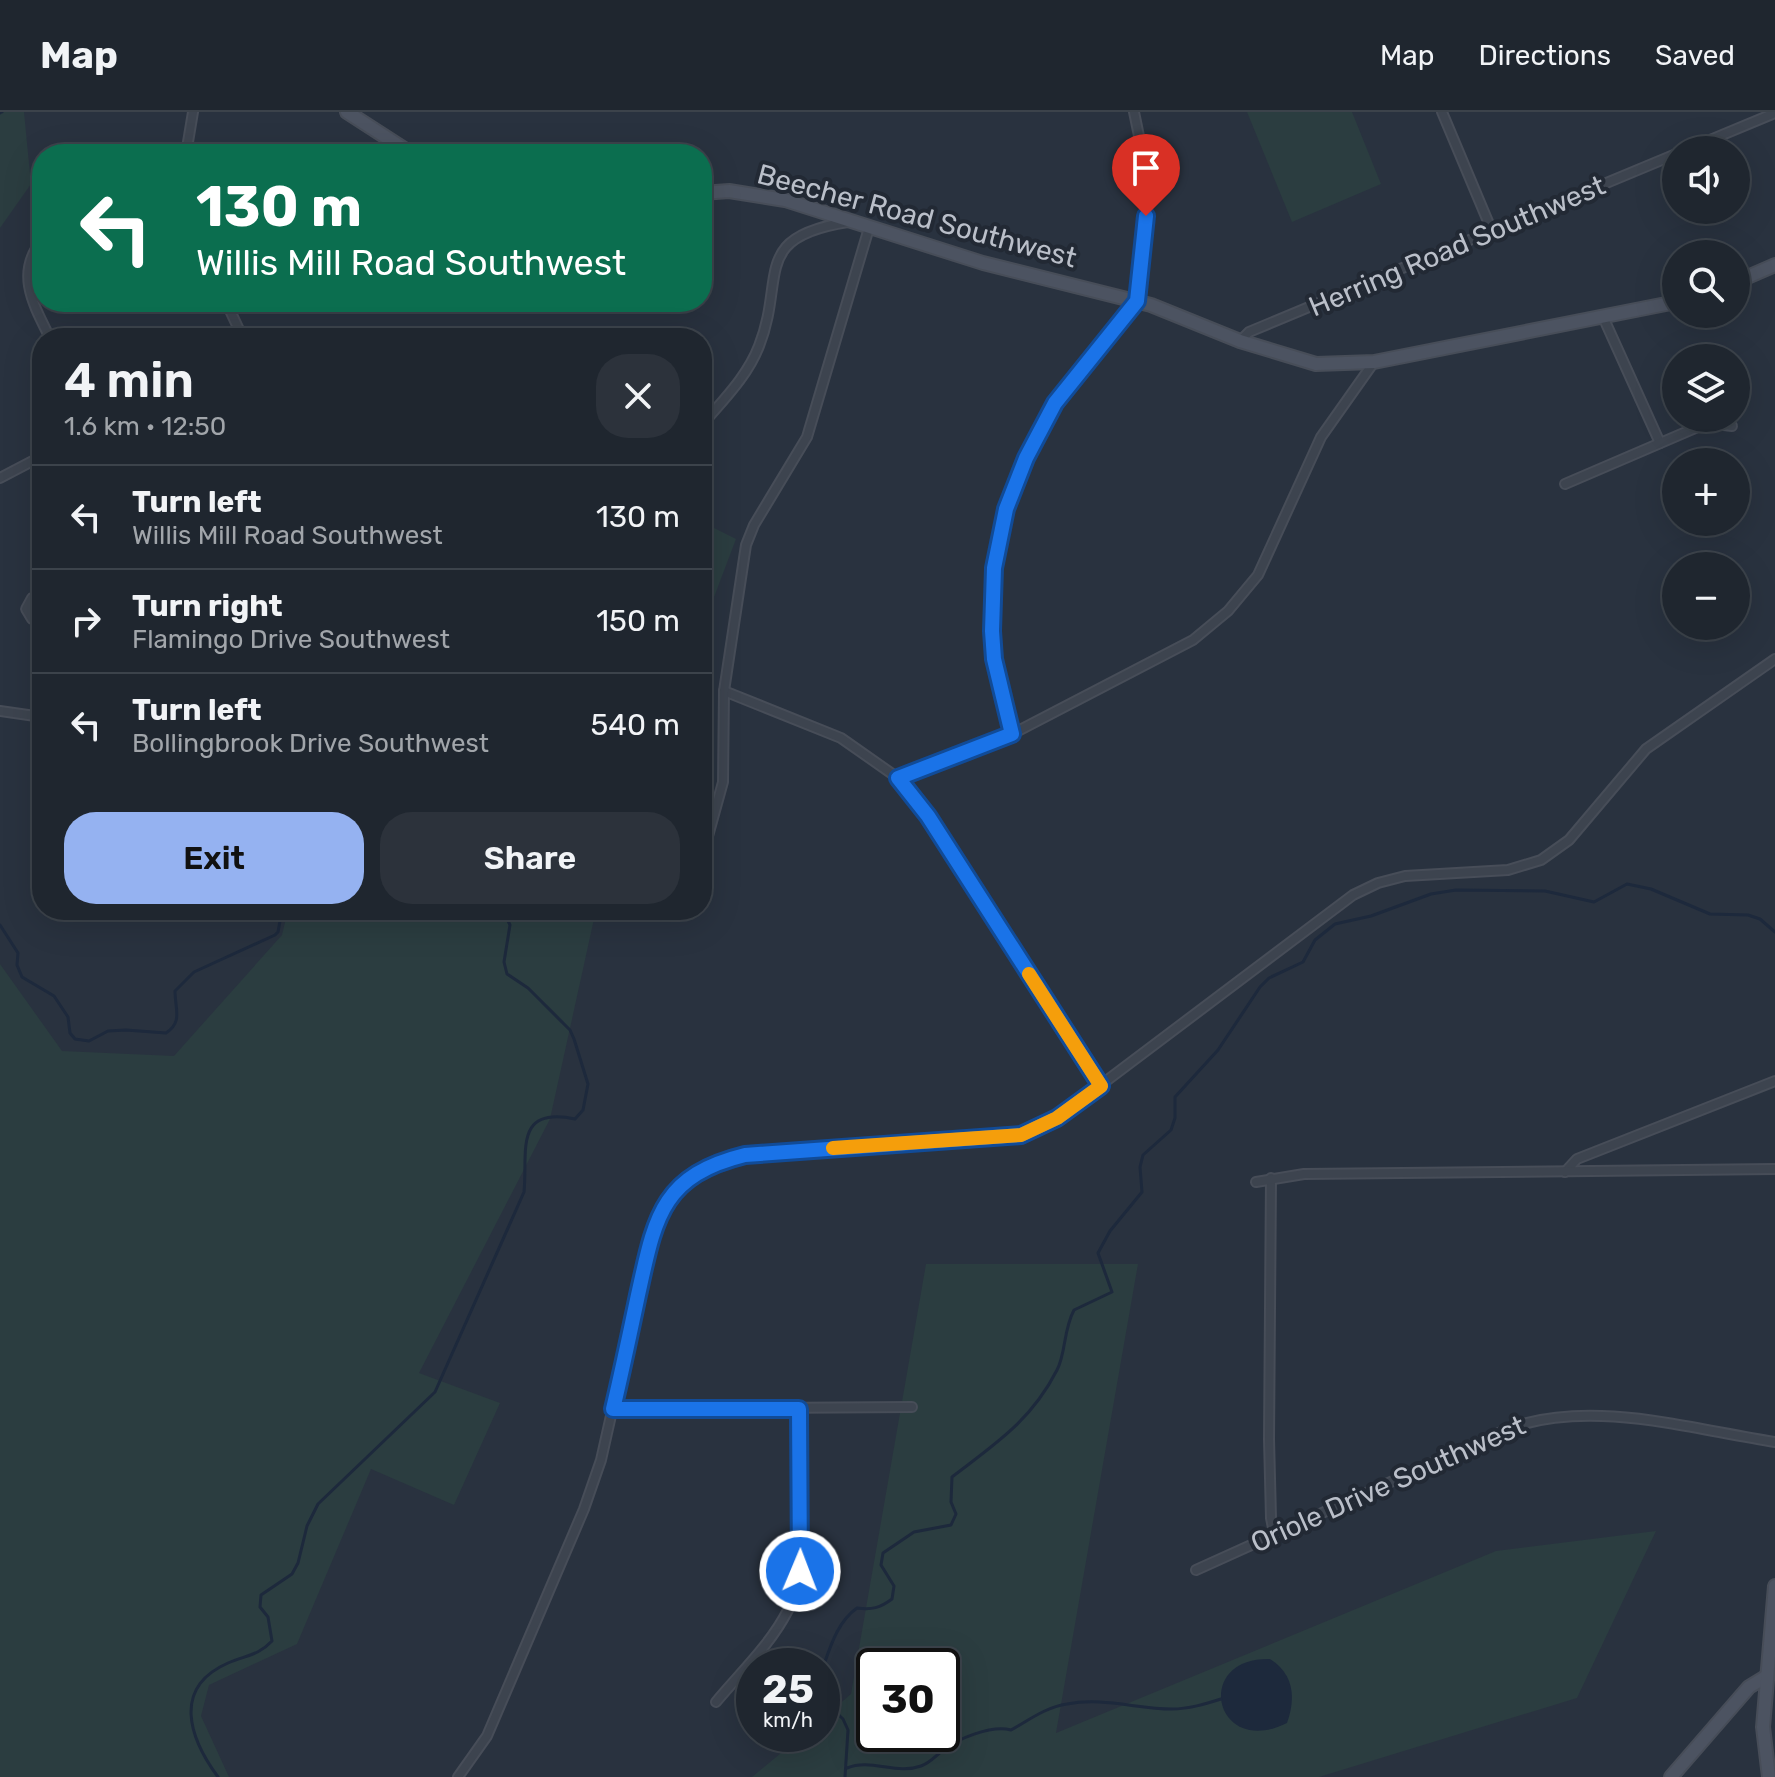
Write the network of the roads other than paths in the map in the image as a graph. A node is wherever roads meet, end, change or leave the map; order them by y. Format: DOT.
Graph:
graph roads {
  1 [pos="193,112"];
  2 [pos="347,112"];
  3 [pos="1134,112"];
  4 [pos="1442,112"];
  5 [pos="1775,113"];
  6 [pos="1720,136"];
  7 [pos="188,144"];
  8 [pos="397,144"];
  9 [pos="1662,160"];
  10 [pos="712,192"];
  11 [pos="851,222"];
  12 [pos="869,228"];
  13 [pos="1492,231"];
  14 [pos="32,257"];
  15 [pos="1775,265"];
  16 [pos="1750,276"];
  17 [pos="32,301"];
  18 [pos="1137,301"];
  19 [pos="1662,305"];
  20 [pos="1604,319"];
  21 [pos="1240,341"];
  22 [pos="1374,362"];
  23 [pos="712,413"];
  24 [pos="1686,432"];
  25 [pos="1660,443"];
  26 [pos="32,461"];
  27 [pos="0,478"];
  28 [pos="1565,484"];
  29 [pos="32,598"];
  30 [pos="32,619"];
  31 [pos="1775,659"];
  32 [pos="724,691"];
  33 [pos="0,711"];
  34 [pos="32,716"];
  35 [pos="1012,734"];
  36 [pos="898,778"];
  37 [pos="712,822"];
  38 [pos="1775,1081"];
  39 [pos="1101,1086"];
  40 [pos="1775,1169"];
  41 [pos="1565,1172"];
  42 [pos="1271,1178"];
  43 [pos="1256,1182"];
  44 [pos="912,1407"];
  45 [pos="613,1409"];
  46 [pos="799,1409"];
  47 [pos="1775,1442"];
  48 [pos="1274,1533"];
  49 [pos="1196,1570"];
  50 [pos="1775,1586"];
  51 [pos="1770,1669"];
  52 [pos="716,1702"];
  53 [pos="458,1777"];
  54 [pos="1671,1777"];
  55 [pos="1769,1777"];
  1 -- 7 [label="street"];
  2 -- 8 [label="street"];
  3 -- 18 [label="street"];
  4 -- 13 [label="street"];
  5 -- 6 [label="street"];
  9 -- 13 [label="street, Herring Road Southwest"];
  10 -- 11 [label="street, Beecher Road Southwest"];
  11 -- 12 [label="street, Beecher Road Southwest"];
  11 -- 23 [label="street"];
  12 -- 18 [label="street, Beecher Road Southwest"];
  12 -- 32 [label="street"];
  13 -- 21 [label="street, Herring Road Southwest"];
  14 -- 17 [label="street"];
  15 -- 16 [label="street"];
  18 -- 21 [label="street, Beecher Road Southwest"];
  18 -- 35 [label="street"];
  19 -- 20 [label="street, Beecher Road Southwest"];
  20 -- 22 [label="street, Beecher Road Southwest"];
  20 -- 25 [label="street"];
  21 -- 22 [label="street, Beecher Road Southwest"];
  22 -- 35 [label="street"];
  24 -- 25 [label="street"];
  25 -- 28 [label="street"];
  26 -- 27 [label="street"];
  29 -- 30 [label="street"];
  31 -- 39 [label="street"];
  32 -- 36 [label="street"];
  32 -- 37 [label="street"];
  33 -- 34 [label="street"];
  35 -- 36 [label="street"];
  36 -- 39 [label="street"];
  38 -- 41 [label="street"];
  39 -- 45 [label="street"];
  40 -- 41 [label="street"];
  41 -- 42 [label="street"];
  42 -- 43 [label="street"];
  42 -- 48 [label="street"];
  44 -- 46 [label="street"];
  45 -- 46 [label="street"];
  45 -- 53 [label="street"];
  46 -- 52 [label="street"];
  47 -- 48 [label="street, Oriole Drive Southwest"];
  48 -- 49 [label="street, Oriole Drive Southwest"];
  50 -- 51 [label="street"];
  51 -- 54 [label="street"];
  51 -- 55 [label="street"];
}
